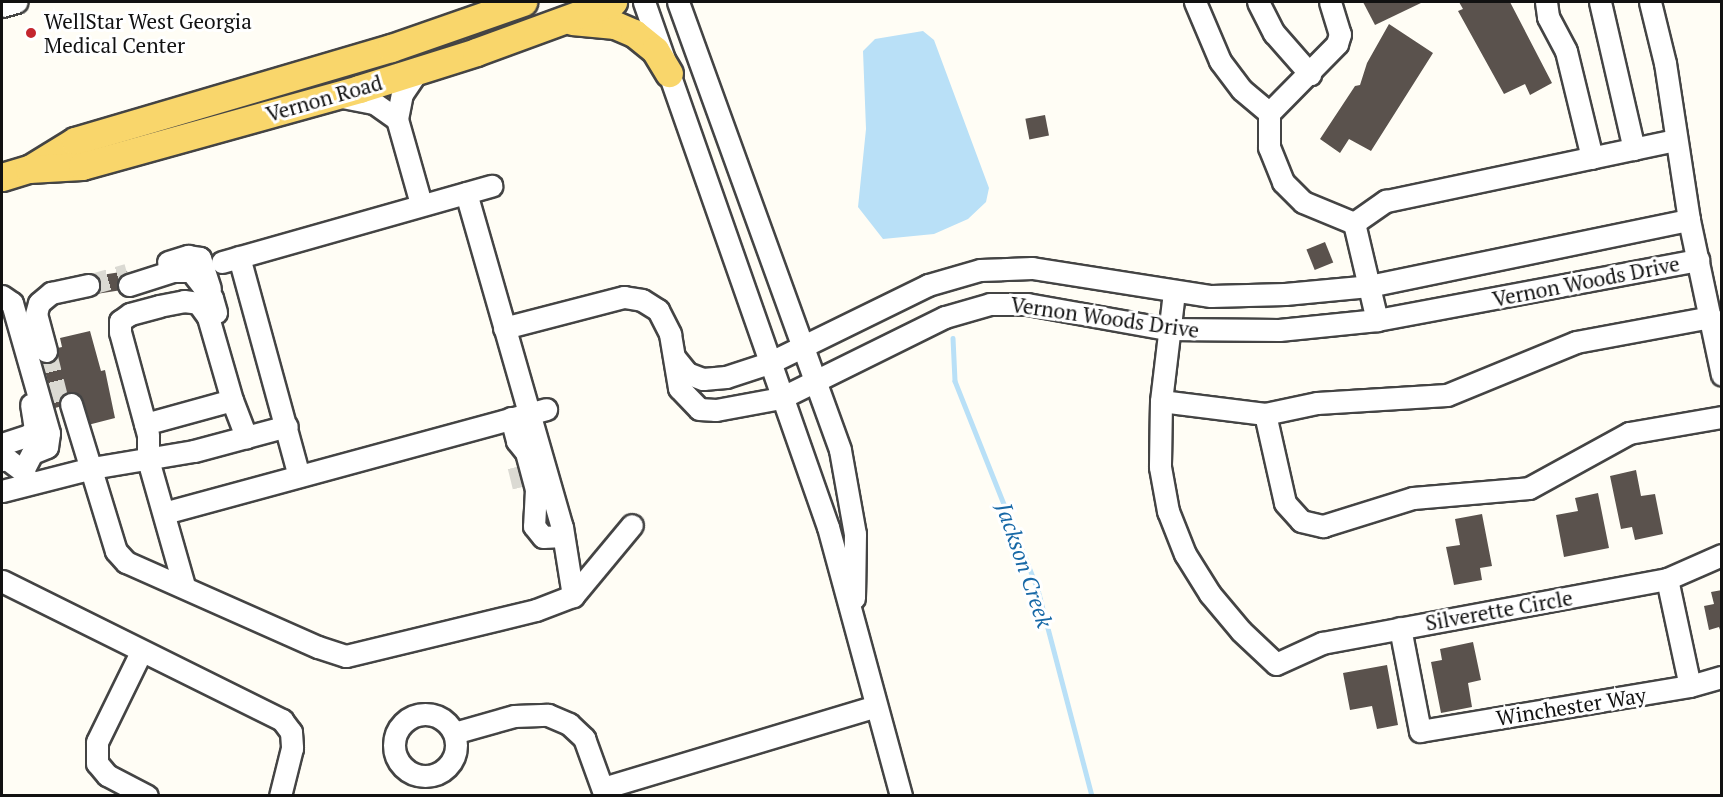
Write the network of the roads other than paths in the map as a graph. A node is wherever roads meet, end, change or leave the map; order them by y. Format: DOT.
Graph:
graph roads {
  1 [pos="16,2"];
  2 [pos="523,2"];
  3 [pos="612,2"];
  4 [pos="644,2"];
  5 [pos="678,2"];
  6 [pos="1195,2"];
  7 [pos="1258,2"];
  8 [pos="1330,2"];
  9 [pos="1546,2"];
  10 [pos="1600,2"];
  11 [pos="1650,2"];
  12 [pos="2,6"];
  13 [pos="565,20"];
  14 [pos="417,72"];
  15 [pos="669,73"];
  16 [pos="1310,74"];
  17 [pos="336,96"];
  18 [pos="1269,113"];
  19 [pos="397,119"];
  20 [pos="1676,140"];
  21 [pos="1634,149"];
  22 [pos="1592,158"];
  23 [pos="29,169"];
  24 [pos="2,177"];
  25 [pos="491,186"];
  26 [pos="466,193"];
  27 [pos="421,204"];
  28 [pos="1689,220"];
  29 [pos="1354,223"];
  30 [pos="1698,260"];
  31 [pos="128,279"];
  32 [pos="1369,286"];
  33 [pos="89,290"];
  34 [pos="1174,292"];
  35 [pos="2,296"];
  36 [pos="2,307"];
  37 [pos="1711,317"];
  38 [pos="1377,320"];
  39 [pos="504,328"];
  40 [pos="1168,329"];
  41 [pos="805,345"];
  42 [pos="51,350"];
  43 [pos="675,358"];
  44 [pos="769,363"];
  45 [pos="1722,375"];
  46 [pos="816,381"];
  47 [pos="781,398"];
  48 [pos="232,400"];
  49 [pos="1161,401"];
  50 [pos="66,405"];
  51 [pos="528,414"];
  52 [pos="1265,414"];
  53 [pos="1722,417"];
  54 [pos="145,424"];
  55 [pos="287,426"];
  56 [pos="246,437"];
  57 [pos="517,441"];
  58 [pos="148,460"];
  59 [pos="16,462"];
  60 [pos="88,462"];
  61 [pos="518,466"];
  62 [pos="299,476"];
  63 [pos="2,491"];
  64 [pos="164,513"];
  65 [pos="632,525"];
  66 [pos="563,536"];
  67 [pos="1722,555"];
  68 [pos="1667,579"];
  69 [pos="2,581"];
  70 [pos="184,586"];
  71 [pos="573,596"];
  72 [pos="853,625"];
  73 [pos="1400,628"];
  74 [pos="141,652"];
  75 [pos="1722,677"];
  76 [pos="1690,686"];
  77 [pos="876,706"];
  78 [pos="454,733"];
  79 [pos="604,792"];
  80 [pos="147,795"];
  81 [pos="280,795"];
  82 [pos="901,795"];
  1 -- 12 [label="street"];
  2 -- 23 [label="main road, Vernon Road"];
  3 -- 13 [label="main road, Vernon Road"];
  4 -- 15 [label="street"];
  5 -- 41 [label="street"];
  6 -- 18 [label="street"];
  7 -- 16 [label="street"];
  8 -- 16 [label="street"];
  9 -- 22 [label="street"];
  10 -- 21 [label="street"];
  11 -- 20 [label="street"];
  13 -- 14 [label="main road, Vernon Road"];
  13 -- 15 [label="main road"];
  14 -- 17 [label="main road, Vernon Road"];
  14 -- 19 [label="street"];
  15 -- 44 [label="street"];
  16 -- 18 [label="street"];
  17 -- 19 [label="street"];
  17 -- 23 [label="main road, Vernon Road"];
  18 -- 29 [label="street"];
  19 -- 27 [label="street"];
  20 -- 21 [label="street"];
  20 -- 28 [label="street"];
  21 -- 22 [label="street"];
  22 -- 29 [label="street"];
  23 -- 24 [label="main road, Vernon Road"];
  25 -- 26 [label="street"];
  26 -- 27 [label="street"];
  26 -- 39 [label="street"];
  27 -- 55 [label="street"];
  28 -- 30 [label="street"];
  28 -- 32 [label="street, Vernon Woods Drive"];
  29 -- 32 [label="street"];
  30 -- 37 [label="street"];
  30 -- 38 [label="street, Vernon Woods Drive"];
  31 -- 48 [label="street"];
  32 -- 34 [label="street, Vernon Woods Drive"];
  32 -- 38 [label="street"];
  33 -- 42 [label="street"];
  34 -- 40 [label="street"];
  34 -- 41 [label="street, Vernon Woods Drive"];
  35 -- 59 [label="street"];
  36 -- 59 [label="street"];
  37 -- 45 [label="street"];
  37 -- 52 [label="street"];
  38 -- 40 [label="street, Vernon Woods Drive"];
  39 -- 43 [label="street"];
  39 -- 51 [label="street"];
  40 -- 46 [label="street, Vernon Woods Drive"];
  40 -- 49 [label="street"];
  41 -- 44 [label="street, Vernon Woods Drive"];
  41 -- 46 [label="street"];
  43 -- 44 [label="street, Vernon Woods Drive"];
  43 -- 47 [label="street, Vernon Woods Drive"];
  44 -- 47 [label="street"];
  46 -- 47 [label="street, Vernon Woods Drive"];
  46 -- 72 [label="street"];
  47 -- 72 [label="street"];
  48 -- 54 [label="street"];
  48 -- 54 [label="street"];
  48 -- 56 [label="street"];
  49 -- 52 [label="street"];
  49 -- 73 [label="street, Silverette Circle"];
  50 -- 60 [label="street"];
  51 -- 57 [label="street"];
  51 -- 62 [label="street"];
  51 -- 66 [label="street"];
  52 -- 53 [label="street"];
  54 -- 58 [label="street"];
  55 -- 56 [label="street"];
  55 -- 62 [label="street"];
  56 -- 58 [label="street"];
  57 -- 61 [label="street"];
  57 -- 66 [label="street"];
  58 -- 60 [label="street"];
  58 -- 64 [label="street"];
  59 -- 60 [label="street"];
  59 -- 63 [label="street"];
  60 -- 70 [label="street"];
  62 -- 64 [label="street"];
  64 -- 70 [label="street"];
  65 -- 71 [label="street"];
  66 -- 71 [label="street"];
  67 -- 68 [label="street, Silverette Circle"];
  68 -- 73 [label="street, Silverette Circle"];
  68 -- 76 [label="street"];
  69 -- 74 [label="street"];
  70 -- 71 [label="street"];
  72 -- 77 [label="street"];
  73 -- 76 [label="street, Winchester Way"];
  74 -- 80 [label="street"];
  74 -- 81 [label="street"];
  75 -- 76 [label="street, Winchester Way"];
  77 -- 79 [label="street"];
  77 -- 82 [label="street"];
  78 -- 79 [label="street"];
}
